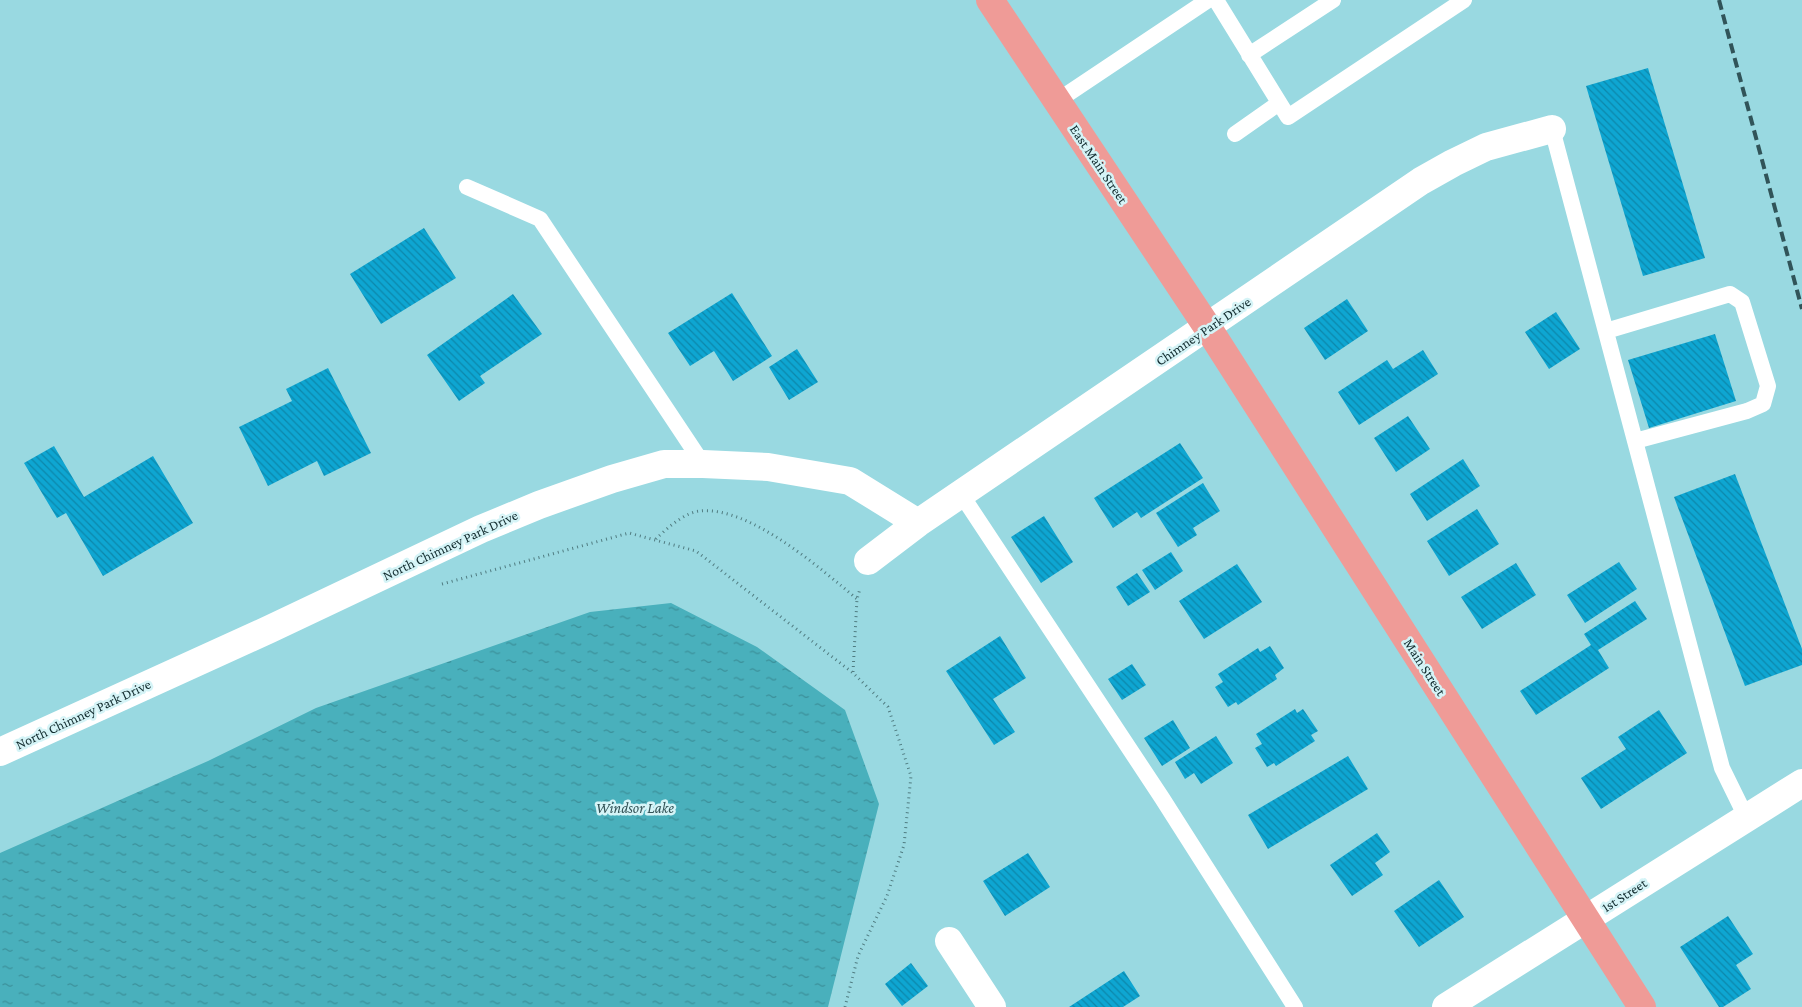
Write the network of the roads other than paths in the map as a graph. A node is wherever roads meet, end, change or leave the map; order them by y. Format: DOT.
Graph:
graph roads {
  1 [pos="990,0"];
  2 [pos="1208,0"];
  3 [pos="1216,0"];
  4 [pos="1333,0"];
  5 [pos="1464,0"];
  6 [pos="1249,55"];
  7 [pos="1058,101"];
  8 [pos="1279,102"];
  9 [pos="1552,129"];
  10 [pos="1235,134"];
  11 [pos="467,187"];
  12 [pos="1208,328"];
  13 [pos="1606,331"];
  14 [pos="1635,442"];
  15 [pos="703,464"];
  16 [pos="961,494"];
  17 [pos="918,523"];
  18 [pos="868,561"];
  19 [pos="0,752"];
  20 [pos="1802,783"];
  21 [pos="1746,817"];
  22 [pos="1586,920"];
  23 [pos="948,941"];
  24 [pos="992,1007"];
  25 [pos="1295,1007"];
  26 [pos="1446,1007"];
  27 [pos="1642,1007"];
  1 -- 7 [label="main road, East Main Street"];
  2 -- 7 [label="lane"];
  3 -- 6 [label="lane"];
  4 -- 6 [label="lane"];
  5 -- 8 [label="lane"];
  6 -- 8 [label="lane"];
  7 -- 12 [label="main road, East Main Street"];
  8 -- 10 [label="lane"];
  9 -- 12 [label="street, Chimney Park Drive"];
  9 -- 13 [label="lane"];
  11 -- 15 [label="lane"];
  12 -- 16 [label="street, Chimney Park Drive"];
  12 -- 22 [label="main road, Main Street"];
  13 -- 14 [label="lane"];
  13 -- 14 [label="lane"];
  14 -- 21 [label="lane"];
  15 -- 17 [label="street, North Chimney Park Drive"];
  15 -- 19 [label="street, North Chimney Park Drive"];
  16 -- 17 [label="street, Chimney Park Drive"];
  16 -- 25 [label="lane"];
  17 -- 18 [label="street, Chimney Park Drive"];
  20 -- 21 [label="street, 1st Street"];
  21 -- 22 [label="street, 1st Street"];
  22 -- 26 [label="street, 1st Street"];
  22 -- 27 [label="main road, Main Street"];
  23 -- 24 [label="street"];
}
